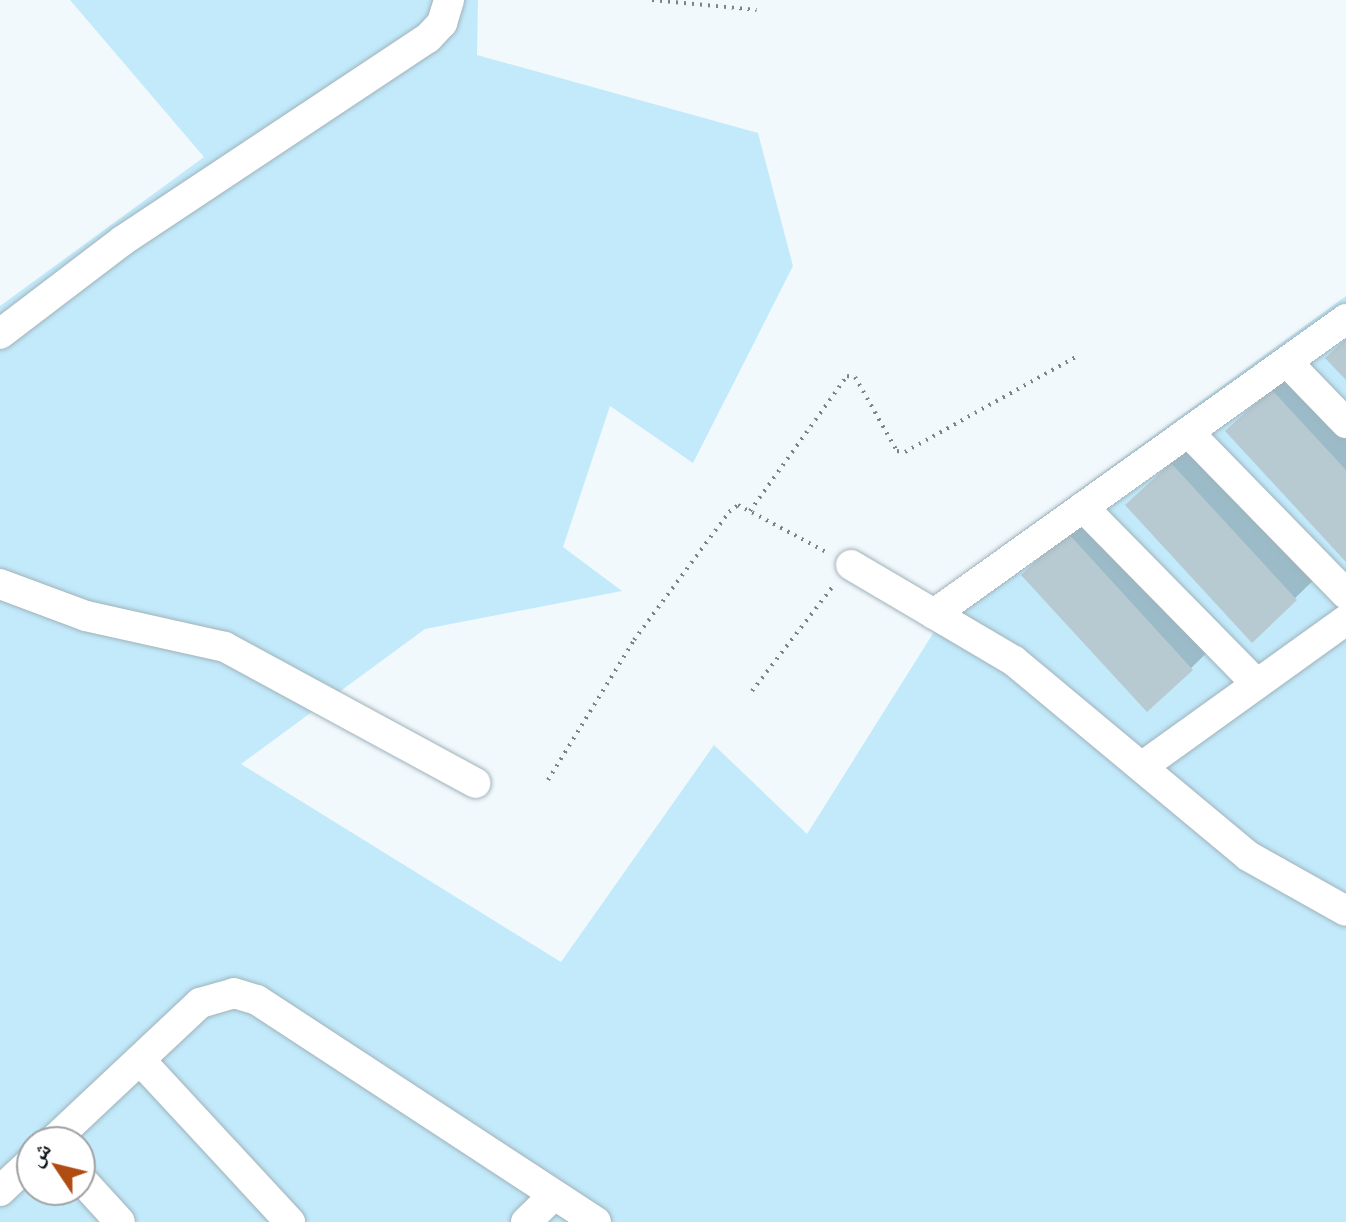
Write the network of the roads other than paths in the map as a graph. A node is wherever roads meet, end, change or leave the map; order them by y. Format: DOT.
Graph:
graph roads {
  1 [pos="449,0"];
  2 [pos="1346,319"];
  3 [pos="0,334"];
  4 [pos="1287,362"];
  5 [pos="1346,423"];
  6 [pos="1188,432"];
  7 [pos="1083,507"];
  8 [pos="851,565"];
  9 [pos="0,584"];
  10 [pos="1346,594"];
  11 [pos="934,614"];
  12 [pos="1346,620"];
  13 [pos="1257,684"];
  14 [pos="1143,766"];
  15 [pos="476,783"];
  16 [pos="1346,911"];
  17 [pos="140,1060"];
  18 [pos="69,1126"];
  19 [pos="16,1176"];
  20 [pos="0,1191"];
  21 [pos="554,1195"];
  22 [pos="96,1196"];
  23 [pos="120,1222"];
  24 [pos="290,1222"];
  25 [pos="526,1222"];
  26 [pos="596,1222"];
  1 -- 3 [label="street"];
  2 -- 4 [label="street"];
  4 -- 5 [label="street"];
  4 -- 6 [label="street"];
  6 -- 7 [label="street"];
  6 -- 10 [label="street"];
  7 -- 11 [label="street"];
  7 -- 13 [label="street"];
  8 -- 11 [label="street"];
  9 -- 15 [label="street"];
  11 -- 14 [label="street"];
  12 -- 13 [label="street"];
  13 -- 14 [label="street"];
  14 -- 16 [label="street"];
  17 -- 18 [label="street"];
  17 -- 21 [label="street"];
  17 -- 24 [label="street"];
  19 -- 20 [label="street"];
  21 -- 25 [label="street"];
  21 -- 26 [label="street"];
  22 -- 23 [label="street"];
}
